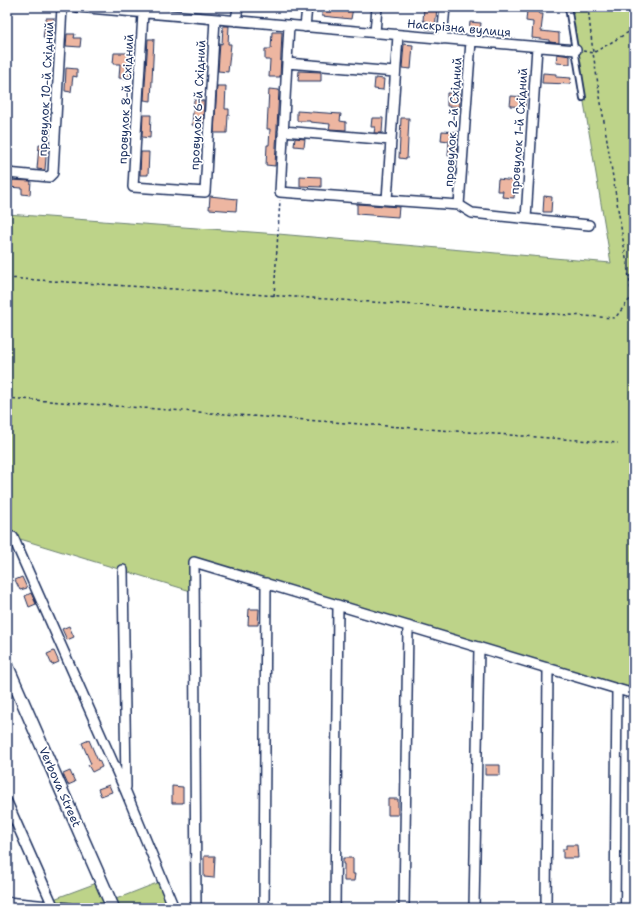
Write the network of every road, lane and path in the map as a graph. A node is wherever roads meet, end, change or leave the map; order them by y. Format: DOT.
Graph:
graph roads {
  1 [pos="62,7"];
  2 [pos="77,7"];
  3 [pos="82,7"];
  4 [pos="238,7"];
  5 [pos="307,7"];
  6 [pos="377,7"];
  7 [pos="444,7"];
  8 [pos="568,7"];
  9 [pos="588,7"];
  10 [pos="164,11"];
  11 [pos="143,13"];
  12 [pos="215,19"];
  13 [pos="236,21"];
  14 [pos="289,25"];
  15 [pos="305,27"];
  16 [pos="634,29"];
  17 [pos="375,33"];
  18 [pos="398,35"];
  19 [pos="442,39"];
  20 [pos="471,41"];
  21 [pos="537,47"];
  22 [pos="576,50"];
  23 [pos="593,53"];
  24 [pos="287,63"];
  25 [pos="395,72"];
  26 [pos="583,98"];
  27 [pos="283,131"];
  28 [pos="391,140"];
  29 [pos="7,173"];
  30 [pos="205,192"];
  31 [pos="280,192"];
  32 [pos="388,200"];
  33 [pos="459,205"];
  34 [pos="526,218"];
  35 [pos="589,225"];
  36 [pos="7,278"];
  37 [pos="633,295"];
  38 [pos="274,296"];
  39 [pos="634,308"];
  40 [pos="7,398"];
  41 [pos="618,443"];
  42 [pos="13,537"];
  43 [pos="123,570"];
  44 [pos="266,583"];
  45 [pos="338,605"];
  46 [pos="408,626"];
  47 [pos="479,647"];
  48 [pos="7,666"];
  49 [pos="548,668"];
  50 [pos="617,689"];
  51 [pos="634,694"];
  52 [pos="126,792"];
  53 [pos="7,802"];
  54 [pos="7,902"];
  55 [pos="54,908"];
  56 [pos="69,908"];
  57 [pos="113,908"];
  58 [pos="174,908"];
  59 [pos="196,908"];
  60 [pos="264,908"];
  61 [pos="335,908"];
  62 [pos="404,908"];
  63 [pos="474,908"];
  64 [pos="546,908"];
  65 [pos="615,908"];
  1 -- 29 [label="street, провулок 10-й Східний"];
  2 -- 3 [label="street, Наскрізна вулиця"];
  3 -- 11 [label="street, Наскрізна вулиця"];
  4 -- 13 [label="street"];
  5 -- 15 [label="street"];
  6 -- 17 [label="street"];
  7 -- 19 [label="street"];
  8 -- 22 [label="lane"];
  9 -- 23 [label="path"];
  10 -- 11 [label="street, Наскрізна вулиця"];
  10 -- 12 [label="street, Наскрізна вулиця"];
  11 -- 30 [label="street, провулок 8-й Східний"];
  12 -- 13 [label="street, Наскрізна вулиця"];
  12 -- 30 [label="street, провулок 6-й Східний"];
  13 -- 14 [label="street, Наскрізна вулиця"];
  14 -- 15 [label="street, Наскрізна вулиця"];
  14 -- 24 [label="street"];
  15 -- 17 [label="street, Наскрізна вулиця"];
  16 -- 23 [label="path"];
  17 -- 18 [label="street, Наскрізна вулиця"];
  18 -- 19 [label="street, Наскрізна вулиця"];
  18 -- 25 [label="street"];
  19 -- 20 [label="street, Наскрізна вулиця"];
  20 -- 21 [label="street, Наскрізна вулиця"];
  20 -- 33 [label="street, провулок 2-й Східний"];
  21 -- 22 [label="street, Наскрізна вулиця"];
  21 -- 34 [label="street, провулок 1-й Східний"];
  22 -- 23 [label="path"];
  22 -- 26 [label="lane"];
  23 -- 37 [label="path"];
  24 -- 25 [label="street"];
  24 -- 27 [label="street"];
  25 -- 28 [label="street"];
  27 -- 28 [label="street"];
  27 -- 31 [label="street"];
  28 -- 32 [label="street"];
  31 -- 32 [label="street"];
  31 -- 38 [label="path"];
  32 -- 33 [label="street"];
  33 -- 34 [label="street"];
  34 -- 35 [label="street"];
  36 -- 38 [label="path"];
  37 -- 38 [label="path"];
  37 -- 39 [label="path"];
  40 -- 41 [label="path"];
  42 -- 52 [label="street"];
  43 -- 52 [label="street"];
  44 -- 45 [label="street"];
  44 -- 59 [label="street"];
  44 -- 60 [label="street"];
  45 -- 46 [label="street"];
  45 -- 61 [label="street"];
  46 -- 47 [label="street"];
  46 -- 62 [label="street"];
  47 -- 49 [label="street"];
  47 -- 63 [label="street"];
  48 -- 57 [label="street, Verbova Street"];
  49 -- 50 [label="street"];
  49 -- 64 [label="street"];
  50 -- 51 [label="street"];
  50 -- 65 [label="street"];
  52 -- 58 [label="street"];
  53 -- 55 [label="street"];
  54 -- 55 [label="street"];
  55 -- 56 [label="street"];
}
